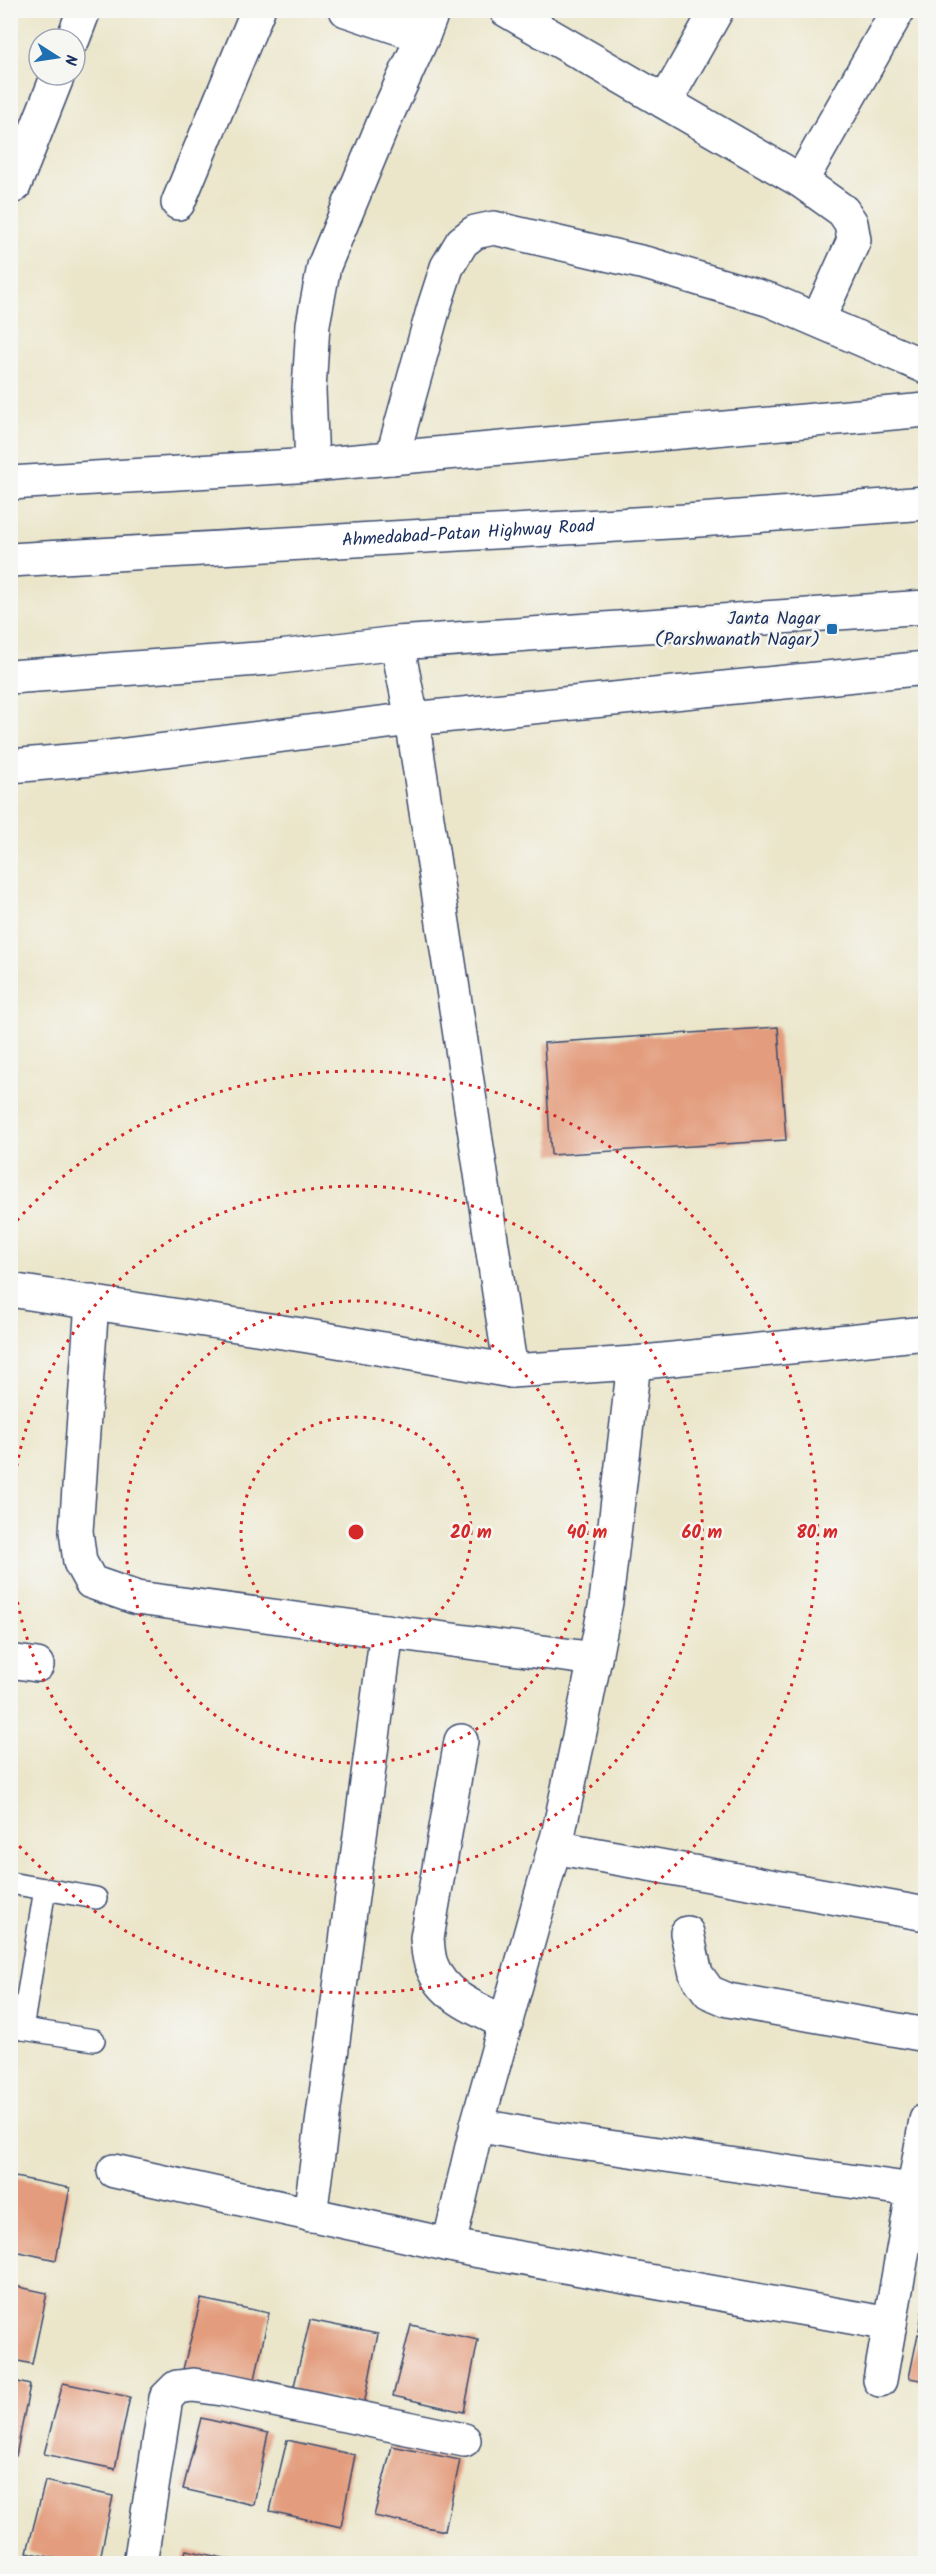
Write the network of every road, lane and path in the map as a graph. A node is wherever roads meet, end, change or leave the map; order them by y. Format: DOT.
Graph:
graph roads {
  1 [pos="84,10"];
  2 [pos="258,10"];
  3 [pos="346,10"];
  4 [pos="717,10"];
  5 [pos="898,10"];
  6 [pos="524,15"];
  7 [pos="428,23"];
  8 [pos="77,27"];
  9 [pos="53,87"];
  10 [pos="665,102"];
  11 [pos="801,181"];
  12 [pos="14,186"];
  13 [pos="178,204"];
  14 [pos="818,320"];
  15 [pos="926,367"];
  16 [pos="926,410"];
  17 [pos="392,458"];
  18 [pos="312,465"];
  19 [pos="10,483"];
  20 [pos="926,503"];
  21 [pos="10,560"];
  22 [pos="926,608"];
  23 [pos="396,643"];
  24 [pos="926,668"];
  25 [pos="10,677"];
  26 [pos="412,719"];
  27 [pos="10,766"];
  28 [pos="10,1290"];
  29 [pos="92,1302"];
  30 [pos="926,1333"];
  31 [pos="634,1363"];
  32 [pos="511,1371"];
  33 [pos="387,1631"];
  34 [pos="595,1659"];
  35 [pos="461,1741"];
  36 [pos="554,1846"];
  37 [pos="10,1883"];
  38 [pos="45,1889"];
  39 [pos="96,1898"];
  40 [pos="926,1914"];
  41 [pos="687,1933"];
  42 [pos="506,2023"];
  43 [pos="16,2028"];
  44 [pos="926,2035"];
  45 [pos="94,2040"];
  46 [pos="926,2120"];
  47 [pos="477,2125"];
  48 [pos="923,2155"];
  49 [pos="114,2171"];
  50 [pos="913,2190"];
  51 [pos="310,2215"];
  52 [pos="449,2245"];
  53 [pos="912,2275"];
  54 [pos="890,2324"];
  55 [pos="880,2380"];
  56 [pos="464,2440"];
  57 [pos="140,2564"];
  1 -- 8 [label="street"];
  2 -- 13 [label="street"];
  3 -- 7 [label="street"];
  4 -- 10 [label="street"];
  5 -- 11 [label="street"];
  6 -- 10 [label="street"];
  7 -- 18 [label="street"];
  9 -- 12 [label="street"];
  10 -- 11 [label="street"];
  11 -- 14 [label="street"];
  14 -- 15 [label="street"];
  14 -- 17 [label="street"];
  16 -- 17 [label="street"];
  17 -- 18 [label="street"];
  18 -- 19 [label="street"];
  20 -- 21 [label="street, Ahmedabad-Patan Highway Road"];
  22 -- 23 [label="street"];
  23 -- 25 [label="street"];
  23 -- 26 [label="street"];
  24 -- 26 [label="street"];
  26 -- 27 [label="street"];
  26 -- 32 [label="street"];
  28 -- 29 [label="street"];
  29 -- 32 [label="street"];
  29 -- 33 [label="street"];
  30 -- 31 [label="street"];
  31 -- 32 [label="street"];
  31 -- 34 [label="street"];
  33 -- 34 [label="street"];
  33 -- 51 [label="street"];
  34 -- 36 [label="street"];
  35 -- 42 [label="street"];
  36 -- 40 [label="street"];
  36 -- 42 [label="street"];
  37 -- 38 [label="lane"];
  38 -- 39 [label="lane"];
  38 -- 43 [label="lane"];
  41 -- 44 [label="street"];
  42 -- 47 [label="street"];
  43 -- 45 [label="lane"];
  46 -- 48 [label="street"];
  47 -- 50 [label="street"];
  47 -- 52 [label="street"];
  48 -- 50 [label="street"];
  49 -- 51 [label="street"];
  50 -- 53 [label="street"];
  51 -- 52 [label="street"];
  52 -- 54 [label="street"];
  53 -- 54 [label="street"];
  54 -- 55 [label="street"];
  56 -- 57 [label="street"];
}
